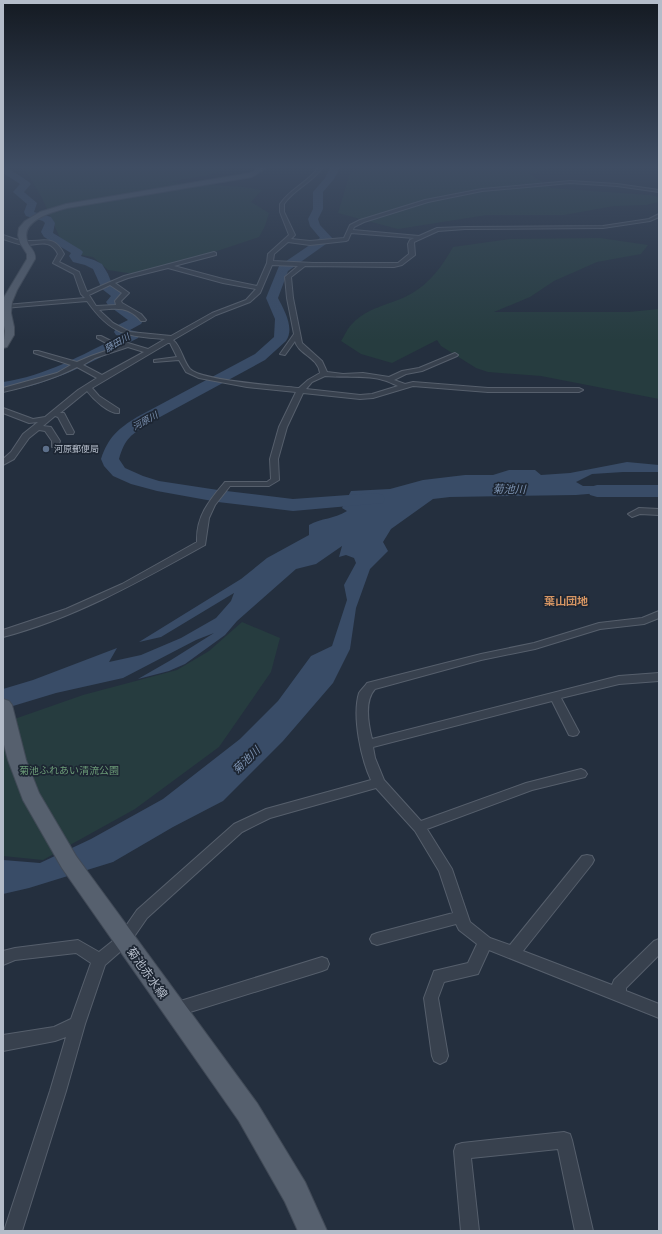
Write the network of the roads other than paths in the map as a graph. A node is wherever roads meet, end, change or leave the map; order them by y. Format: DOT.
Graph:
graph roads {
  1 [pos="26,226"];
  2 [pos="289,226"];
  3 [pos="353,226"];
  4 [pos="588,226"];
  5 [pos="349,231"];
  6 [pos="3,237"];
  7 [pos="418,237"];
  8 [pos="286,240"];
  9 [pos="24,243"];
  10 [pos="214,254"];
  11 [pos="270,264"];
  12 [pos="303,265"];
  13 [pos="168,266"];
  14 [pos="110,283"];
  15 [pos="259,288"];
  16 [pos="6,296"];
  17 [pos="86,297"];
  18 [pos="122,306"];
  19 [pos="6,307"];
  20 [pos="96,308"];
  21 [pos="142,320"];
  22 [pos="298,334"];
  23 [pos="99,337"];
  24 [pos="169,339"];
  25 [pos="128,345"];
  26 [pos="3,346"];
  27 [pos="150,351"];
  28 [pos="36,352"];
  29 [pos="283,354"];
  30 [pos="455,355"];
  31 [pos="181,358"];
  32 [pos="156,362"];
  33 [pos="78,365"];
  34 [pos="324,374"];
  35 [pos="102,378"];
  36 [pos="388,380"];
  37 [pos="403,386"];
  38 [pos="88,388"];
  39 [pos="3,390"];
  40 [pos="579,390"];
  41 [pos="300,391"];
  42 [pos="3,410"];
  43 [pos="116,411"];
  44 [pos="54,414"];
  45 [pos="47,419"];
  46 [pos="37,427"];
  47 [pos="70,432"];
  48 [pos="55,445"];
  49 [pos="3,462"];
  50 [pos="659,512"];
  51 [pos="632,514"];
  52 [pos="659,614"];
  53 [pos="3,634"];
  54 [pos="659,677"];
  55 [pos="555,697"];
  56 [pos="3,705"];
  57 [pos="573,732"];
  58 [pos="367,744"];
  59 [pos="581,774"];
  60 [pos="379,783"];
  61 [pos="420,827"];
  62 [pos="587,860"];
  63 [pos="460,917"];
  64 [pos="377,938"];
  65 [pos="124,940"];
  66 [pos="485,942"];
  67 [pos="659,945"];
  68 [pos="513,953"];
  69 [pos="3,958"];
  70 [pos="99,960"];
  71 [pos="322,964"];
  72 [pos="619,994"];
  73 [pos="174,1010"];
  74 [pos="659,1011"];
  75 [pos="77,1024"];
  76 [pos="3,1044"];
  77 [pos="440,1056"];
  78 [pos="13,1231"];
  79 [pos="313,1231"];
  80 [pos="470,1231"];
  81 [pos="584,1231"];
  1 -- 9 [label="main road"];
  2 -- 8 [label="street"];
  3 -- 5 [label="street"];
  4 -- 7 [label="street"];
  5 -- 7 [label="street"];
  5 -- 8 [label="street"];
  6 -- 9 [label="street"];
  7 -- 12 [label="street"];
  8 -- 11 [label="street"];
  9 -- 16 [label="main road"];
  9 -- 17 [label="street"];
  10 -- 13 [label="street"];
  11 -- 12 [label="street"];
  11 -- 15 [label="street"];
  12 -- 22 [label="street"];
  13 -- 14 [label="street"];
  13 -- 15 [label="street"];
  14 -- 17 [label="street"];
  14 -- 18 [label="street"];
  15 -- 24 [label="street"];
  16 -- 19 [label="main road"];
  17 -- 19 [label="street"];
  17 -- 20 [label="street"];
  18 -- 20 [label="street"];
  18 -- 21 [label="street"];
  19 -- 26 [label="main road"];
  20 -- 24 [label="street"];
  22 -- 29 [label="street"];
  22 -- 34 [label="street"];
  23 -- 25 [label="street"];
  24 -- 27 [label="street"];
  24 -- 31 [label="street"];
  25 -- 27 [label="street"];
  25 -- 33 [label="street"];
  27 -- 35 [label="street"];
  28 -- 33 [label="street"];
  30 -- 36 [label="street"];
  31 -- 32 [label="street"];
  31 -- 41 [label="street"];
  33 -- 35 [label="street"];
  33 -- 39 [label="street"];
  34 -- 36 [label="street"];
  34 -- 41 [label="street"];
  35 -- 38 [label="street"];
  36 -- 37 [label="street"];
  37 -- 40 [label="street"];
  37 -- 41 [label="street"];
  38 -- 43 [label="street"];
  38 -- 44 [label="street"];
  41 -- 53 [label="street"];
  42 -- 45 [label="street"];
  44 -- 45 [label="street"];
  44 -- 47 [label="street"];
  45 -- 46 [label="street"];
  46 -- 48 [label="street"];
  46 -- 49 [label="street"];
  50 -- 51 [label="street"];
  52 -- 58 [label="street"];
  54 -- 55 [label="street"];
  55 -- 57 [label="street"];
  55 -- 58 [label="street"];
  56 -- 65 [label="main road, 菊池赤水線"];
  58 -- 60 [label="street"];
  59 -- 61 [label="street"];
  60 -- 61 [label="street"];
  60 -- 65 [label="street"];
  61 -- 63 [label="street"];
  62 -- 68 [label="street"];
  63 -- 64 [label="street"];
  63 -- 66 [label="street"];
  65 -- 70 [label="street"];
  65 -- 73 [label="main road, 菊池赤水線"];
  66 -- 68 [label="street"];
  66 -- 77 [label="street"];
  67 -- 72 [label="street"];
  68 -- 72 [label="street"];
  69 -- 70 [label="street"];
  70 -- 75 [label="street"];
  71 -- 73 [label="street"];
  72 -- 74 [label="street"];
  73 -- 79 [label="main road, 菊池赤水線"];
  75 -- 76 [label="street"];
  75 -- 78 [label="street"];
  80 -- 81 [label="street"];
}
